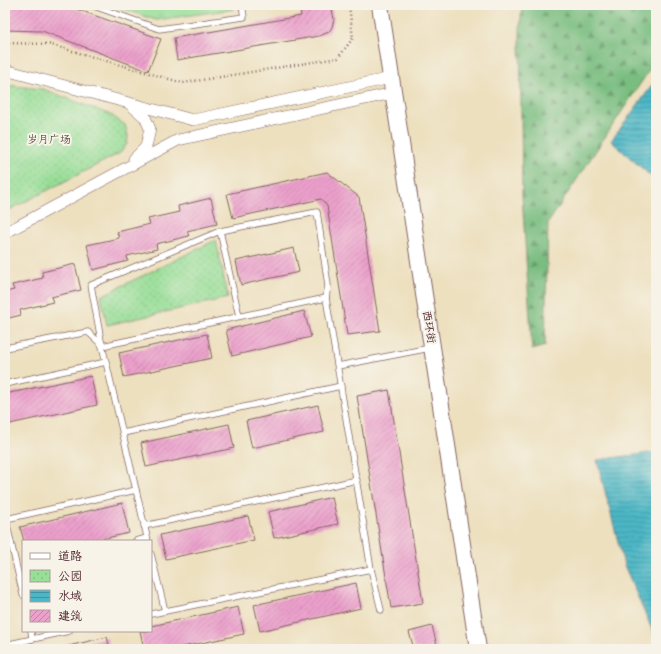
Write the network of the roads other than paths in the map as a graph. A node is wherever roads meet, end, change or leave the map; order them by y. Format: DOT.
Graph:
graph roads {
  1 [pos="91,5"];
  2 [pos="242,5"];
  3 [pos="380,5"];
  4 [pos="99,7"];
  5 [pos="5,70"];
  6 [pos="392,86"];
  7 [pos="129,103"];
  8 [pos="127,167"];
  9 [pos="220,231"];
  10 [pos="5,233"];
  11 [pos="326,298"];
  12 [pos="239,316"];
  13 [pos="102,346"];
  14 [pos="5,348"];
  15 [pos="432,348"];
  16 [pos="106,362"];
  17 [pos="338,366"];
  18 [pos="5,384"];
  19 [pos="341,386"];
  20 [pos="123,433"];
  21 [pos="357,480"];
  22 [pos="136,490"];
  23 [pos="5,518"];
  24 [pos="144,526"];
  25 [pos="148,540"];
  26 [pos="152,558"];
  27 [pos="20,568"];
  28 [pos="371,569"];
  29 [pos="22,586"];
  30 [pos="380,610"];
  31 [pos="164,611"];
  32 [pos="152,614"];
  33 [pos="31,632"];
  34 [pos="65,632"];
  35 [pos="32,639"];
  36 [pos="5,645"];
  37 [pos="478,649"];
  1 -- 4 [label="lane"];
  2 -- 4 [label="lane"];
  3 -- 6 [label="main road, 西环街"];
  5 -- 7 [label="street"];
  6 -- 7 [label="street"];
  6 -- 8 [label="street"];
  6 -- 15 [label="main road, 西环街"];
  7 -- 8 [label="street"];
  8 -- 10 [label="street"];
  9 -- 11 [label="lane"];
  9 -- 12 [label="lane"];
  9 -- 13 [label="lane"];
  11 -- 12 [label="lane"];
  11 -- 17 [label="lane"];
  12 -- 13 [label="lane"];
  13 -- 14 [label="lane"];
  13 -- 16 [label="lane"];
  15 -- 17 [label="lane"];
  15 -- 37 [label="main road, 西环街"];
  16 -- 18 [label="lane"];
  16 -- 20 [label="lane"];
  17 -- 19 [label="lane"];
  19 -- 20 [label="lane"];
  19 -- 21 [label="lane"];
  20 -- 22 [label="lane"];
  21 -- 24 [label="lane"];
  21 -- 28 [label="lane"];
  22 -- 23 [label="lane"];
  22 -- 24 [label="lane"];
  23 -- 27 [label="lane"];
  24 -- 25 [label="lane"];
  26 -- 31 [label="lane"];
  27 -- 29 [label="lane"];
  28 -- 30 [label="lane"];
  28 -- 31 [label="lane"];
  31 -- 32 [label="lane"];
  33 -- 35 [label="lane"];
  34 -- 35 [label="lane"];
  35 -- 36 [label="lane"];
}
